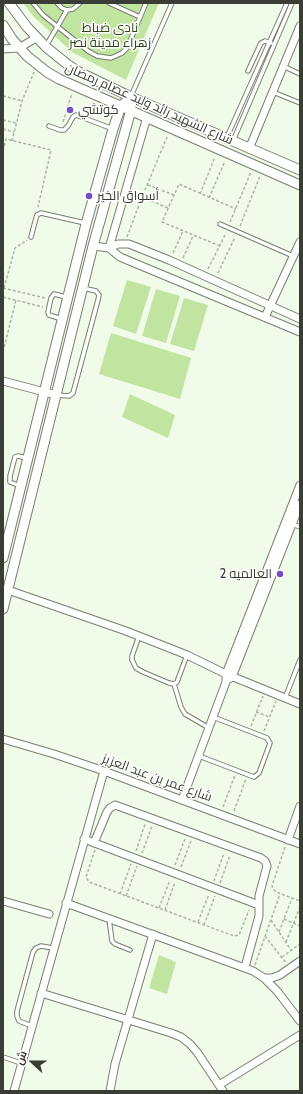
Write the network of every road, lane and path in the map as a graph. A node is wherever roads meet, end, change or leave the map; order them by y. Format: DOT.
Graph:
graph roads {
  1 [pos="9,3"];
  2 [pos="33,3"];
  3 [pos="57,3"];
  4 [pos="80,3"];
  5 [pos="109,3"];
  6 [pos="146,3"];
  7 [pos="172,3"];
  8 [pos="287,3"];
  9 [pos="292,3"];
  10 [pos="67,10"];
  11 [pos="140,17"];
  12 [pos="3,24"];
  13 [pos="300,26"];
  14 [pos="57,27"];
  15 [pos="36,38"];
  16 [pos="270,42"];
  17 [pos="274,44"];
  18 [pos="46,47"];
  19 [pos="19,48"];
  20 [pos="3,49"];
  21 [pos="37,65"];
  22 [pos="283,66"];
  23 [pos="248,71"];
  24 [pos="300,74"];
  25 [pos="74,86"];
  26 [pos="272,92"];
  27 [pos="3,96"];
  28 [pos="131,97"];
  29 [pos="22,101"];
  30 [pos="300,103"];
  31 [pos="121,106"];
  32 [pos="131,110"];
  33 [pos="147,117"];
  34 [pos="3,120"];
  35 [pos="16,123"];
  36 [pos="49,126"];
  37 [pos="171,128"];
  38 [pos="3,129"];
  39 [pos="113,129"];
  40 [pos="60,130"];
  41 [pos="14,132"];
  42 [pos="230,140"];
  43 [pos="12,141"];
  44 [pos="249,149"];
  45 [pos="218,150"];
  46 [pos="3,151"];
  47 [pos="228,154"];
  48 [pos="254,165"];
  49 [pos="263,169"];
  50 [pos="300,170"];
  51 [pos="147,184"];
  52 [pos="300,185"];
  53 [pos="200,194"];
  54 [pos="174,196"];
  55 [pos="142,197"];
  56 [pos="209,198"];
  57 [pos="168,208"];
  58 [pos="236,209"];
  59 [pos="41,213"];
  60 [pos="86,224"];
  61 [pos="220,224"];
  62 [pos="98,227"];
  63 [pos="228,228"];
  64 [pos="183,231"];
  65 [pos="237,232"];
  66 [pos="194,235"];
  67 [pos="31,237"];
  68 [pos="300,242"];
  69 [pos="125,243"];
  70 [pos="93,246"];
  71 [pos="220,246"];
  72 [pos="109,248"];
  73 [pos="294,257"];
  74 [pos="169,260"];
  75 [pos="180,265"];
  76 [pos="205,276"];
  77 [pos="214,280"];
  78 [pos="4,288"];
  79 [pos="82,288"];
  80 [pos="3,297"];
  81 [pos="68,297"];
  82 [pos="16,300"];
  83 [pos="51,300"];
  84 [pos="271,305"];
  85 [pos="49,308"];
  86 [pos="265,316"];
  87 [pos="62,319"];
  88 [pos="300,319"];
  89 [pos="300,332"];
  90 [pos="3,334"];
  91 [pos="7,335"];
  92 [pos="3,352"];
  93 [pos="3,381"];
  94 [pos="44,392"];
  95 [pos="56,395"];
  96 [pos="28,458"];
  97 [pos="300,485"];
  98 [pos="21,486"];
  99 [pos="300,504"];
  100 [pos="289,523"];
  101 [pos="300,527"];
  102 [pos="3,556"];
  103 [pos="16,558"];
  104 [pos="8,590"];
  105 [pos="3,609"];
  106 [pos="139,636"];
  107 [pos="187,655"];
  108 [pos="300,660"];
  109 [pos="229,675"];
  110 [pos="174,684"];
  111 [pos="265,690"];
  112 [pos="281,697"];
  113 [pos="300,704"];
  114 [pos="256,712"];
  115 [pos="213,717"];
  116 [pos="270,717"];
  117 [pos="209,728"];
  118 [pos="249,731"];
  119 [pos="262,737"];
  120 [pos="3,739"];
  121 [pos="199,756"];
  122 [pos="104,771"];
  123 [pos="236,771"];
  124 [pos="248,775"];
  125 [pos="182,800"];
  126 [pos="300,806"];
  127 [pos="220,814"];
  128 [pos="231,818"];
  129 [pos="84,839"];
  130 [pos="288,840"];
  131 [pos="96,844"];
  132 [pos="300,844"];
  133 [pos="280,894"];
  134 [pos="292,898"];
  135 [pos="3,901"];
  136 [pos="300,901"];
  137 [pos="66,903"];
  138 [pos="256,904"];
  139 [pos="300,907"];
  140 [pos="49,914"];
  141 [pos="109,918"];
  142 [pos="284,919"];
  143 [pos="271,920"];
  144 [pos="293,923"];
  145 [pos="300,926"];
  146 [pos="279,932"];
  147 [pos="153,934"];
  148 [pos="266,936"];
  149 [pos="286,942"];
  150 [pos="300,944"];
  151 [pos="53,948"];
  152 [pos="130,950"];
  153 [pos="291,950"];
  154 [pos="282,957"];
  155 [pos="300,961"];
  156 [pos="245,967"];
  157 [pos="291,968"];
  158 [pos="253,971"];
  159 [pos="264,978"];
  160 [pos="40,993"];
  161 [pos="128,1020"];
  162 [pos="300,1021"];
  163 [pos="32,1026"];
  164 [pos="300,1035"];
  165 [pos="3,1057"];
  166 [pos="21,1063"];
  167 [pos="221,1088"];
  168 [pos="14,1091"];
  169 [pos="110,1091"];
  1 -- 15 [label="street, شارع الشهيد رائد وليد عصام رمضان"];
  2 -- 14 [label="lane"];
  3 -- 10 [label="lane"];
  4 -- 10 [label="lane"];
  5 -- 11 [label="lane"];
  6 -- 11 [label="lane"];
  7 -- 28 [label="lane"];
  8 -- 16 [label="lane"];
  9 -- 17 [label="lane"];
  10 -- 14 [label="lane"];
  11 -- 14 [label="lane"];
  12 -- 19 [label="street, شارع الشهيد رائد وليد عصام رمضان"];
  13 -- 22 [label="street"];
  14 -- 18 [label="lane"];
  15 -- 18 [label="street, شارع الشهيد رائد وليد عصام رمضان"];
  15 -- 19 [label="street"];
  16 -- 17 [label="lane"];
  16 -- 23 [label="lane"];
  16 -- 42 [label="lane"];
  17 -- 42 [label="lane"];
  18 -- 28 [label="street, شارع الشهيد رائد وليد عصام رمضان"];
  19 -- 20 [label="street"];
  19 -- 21 [label="street, شارع الشهيد رائد وليد عصام رمضان"];
  21 -- 25 [label="street, شارع الشهيد رائد وليد عصام رمضان"];
  21 -- 29 [label="path"];
  22 -- 24 [label="lane"];
  22 -- 26 [label="street"];
  25 -- 31 [label="street, شارع الشهيد رائد وليد عصام رمضان"];
  25 -- 40 [label="path"];
  26 -- 30 [label="lane"];
  26 -- 44 [label="street"];
  27 -- 29 [label="path"];
  28 -- 31 [label="street"];
  28 -- 32 [label="street"];
  28 -- 42 [label="street, شارع الشهيد رائد وليد عصام رمضان"];
  29 -- 35 [label="path"];
  31 -- 32 [label="street, شارع الشهيد رائد وليد عصام رمضان"];
  31 -- 39 [label="street"];
  32 -- 33 [label="street, شارع الشهيد رائد وليد عصام رمضان"];
  32 -- 62 [label="street"];
  33 -- 37 [label="street, شارع الشهيد رائد وليد عصام رمضان"];
  33 -- 72 [label="street"];
  34 -- 35 [label="path"];
  35 -- 41 [label="path"];
  36 -- 40 [label="lane"];
  37 -- 45 [label="street, شارع الشهيد رائد وليد عصام رمضان"];
  37 -- 51 [label="path"];
  38 -- 41 [label="path"];
  39 -- 40 [label="lane"];
  39 -- 60 [label="street"];
  41 -- 43 [label="path"];
  42 -- 44 [label="street, شارع الشهيد رائد وليد عصام رمضان"];
  43 -- 46 [label="path"];
  43 -- 59 [label="path"];
  44 -- 50 [label="street, شارع الشهيد رائد وليد عصام رمضان"];
  45 -- 47 [label="street, شارع الشهيد رائد وليد عصام رمضان"];
  45 -- 53 [label="path"];
  47 -- 48 [label="street, شارع الشهيد رائد وليد عصام رمضان"];
  47 -- 56 [label="path"];
  48 -- 49 [label="street, شارع الشهيد رائد وليد عصام رمضان"];
  48 -- 58 [label="path"];
  49 -- 52 [label="street, شارع الشهيد رائد وليد عصام رمضان"];
  49 -- 65 [label="path"];
  51 -- 54 [label="path"];
  51 -- 55 [label="path"];
  53 -- 54 [label="path"];
  53 -- 56 [label="path"];
  54 -- 57 [label="path"];
  55 -- 57 [label="path"];
  55 -- 69 [label="path"];
  56 -- 58 [label="path"];
  57 -- 64 [label="path"];
  58 -- 63 [label="path"];
  59 -- 60 [label="lane"];
  59 -- 67 [label="lane"];
  60 -- 62 [label="street"];
  60 -- 81 [label="street"];
  61 -- 63 [label="lane"];
  62 -- 70 [label="street"];
  63 -- 65 [label="lane"];
  63 -- 71 [label="path"];
  64 -- 66 [label="path"];
  64 -- 74 [label="path"];
  65 -- 73 [label="lane"];
  65 -- 77 [label="path"];
  66 -- 71 [label="path"];
  66 -- 75 [label="path"];
  67 -- 78 [label="path"];
  68 -- 73 [label="street"];
  69 -- 72 [label="street"];
  69 -- 74 [label="street"];
  70 -- 72 [label="street"];
  70 -- 79 [label="street"];
  71 -- 76 [label="path"];
  72 -- 86 [label="street"];
  73 -- 84 [label="street"];
  74 -- 75 [label="street"];
  75 -- 76 [label="street"];
  76 -- 77 [label="street"];
  77 -- 84 [label="street"];
  78 -- 83 [label="path"];
  79 -- 95 [label="street"];
  79 -- 95 [label="lane"];
  80 -- 82 [label="path"];
  81 -- 83 [label="lane"];
  81 -- 87 [label="street"];
  82 -- 85 [label="path"];
  82 -- 91 [label="path"];
  83 -- 85 [label="lane"];
  84 -- 86 [label="street"];
  84 -- 88 [label="street"];
  85 -- 87 [label="lane"];
  86 -- 89 [label="street"];
  87 -- 94 [label="street"];
  90 -- 91 [label="path"];
  91 -- 92 [label="path"];
  93 -- 94 [label="street"];
  94 -- 95 [label="street"];
  94 -- 96 [label="street"];
  95 -- 103 [label="street"];
  96 -- 98 [label="street"];
  96 -- 98 [label="lane"];
  97 -- 100 [label="street"];
  98 -- 102 [label="street"];
  99 -- 100 [label="street"];
  100 -- 101 [label="lane"];
  100 -- 109 [label="street"];
  102 -- 103 [label="street"];
  103 -- 104 [label="street"];
  104 -- 105 [label="street"];
  104 -- 106 [label="street"];
  106 -- 107 [label="street"];
  106 -- 110 [label="lane"];
  107 -- 109 [label="street"];
  107 -- 110 [label="lane"];
  108 -- 112 [label="lane"];
  109 -- 111 [label="street"];
  109 -- 115 [label="street"];
  110 -- 117 [label="lane"];
  111 -- 112 [label="street"];
  111 -- 114 [label="path"];
  112 -- 113 [label="street"];
  112 -- 116 [label="path"];
  114 -- 116 [label="path"];
  114 -- 118 [label="path"];
  115 -- 117 [label="street"];
  115 -- 118 [label="lane"];
  116 -- 119 [label="path"];
  117 -- 121 [label="street"];
  118 -- 119 [label="lane"];
  119 -- 124 [label="lane"];
  120 -- 122 [label="street, شارع عمر بن عبد العزيز"];
  121 -- 123 [label="lane"];
  121 -- 125 [label="street"];
  122 -- 125 [label="street, شارع عمر بن عبد العزيز"];
  122 -- 129 [label="street"];
  123 -- 124 [label="lane"];
  123 -- 127 [label="path"];
  124 -- 128 [label="path"];
  125 -- 127 [label="street, شارع عمر بن عبد العزيز"];
  126 -- 130 [label="street"];
  127 -- 128 [label="street, شارع عمر بن عبد العزيز"];
  128 -- 130 [label="street, شارع عمر بن عبد العزيز"];
  129 -- 131 [label="street"];
  129 -- 137 [label="street"];
  130 -- 132 [label="street, شارع عمر بن عبد العزيز"];
  130 -- 133 [label="path"];
  131 -- 138 [label="street"];
  131 -- 138 [label="path"];
  131 -- 138 [label="street"];
  133 -- 134 [label="path"];
  133 -- 143 [label="path"];
  134 -- 136 [label="path"];
  134 -- 142 [label="path"];
  135 -- 140 [label="street"];
  137 -- 141 [label="street"];
  137 -- 151 [label="street"];
  138 -- 156 [label="street"];
  139 -- 144 [label="path"];
  141 -- 147 [label="street"];
  141 -- 152 [label="lane"];
  142 -- 144 [label="path"];
  142 -- 146 [label="path"];
  143 -- 146 [label="path"];
  143 -- 148 [label="path"];
  144 -- 145 [label="path"];
  144 -- 149 [label="path"];
  146 -- 149 [label="path"];
  147 -- 156 [label="street"];
  147 -- 161 [label="street"];
  148 -- 154 [label="path"];
  148 -- 158 [label="path"];
  149 -- 153 [label="path"];
  150 -- 153 [label="path"];
  151 -- 160 [label="street"];
  151 -- 163 [label="lane"];
  153 -- 154 [label="path"];
  154 -- 157 [label="path"];
  155 -- 157 [label="street"];
  156 -- 158 [label="street"];
  157 -- 159 [label="street"];
  158 -- 159 [label="street"];
  159 -- 162 [label="street"];
  160 -- 161 [label="street"];
  160 -- 163 [label="street"];
  161 -- 167 [label="street"];
  161 -- 169 [label="street"];
  163 -- 166 [label="street"];
  164 -- 167 [label="street"];
  165 -- 166 [label="lane"];
  166 -- 168 [label="street"];
}
